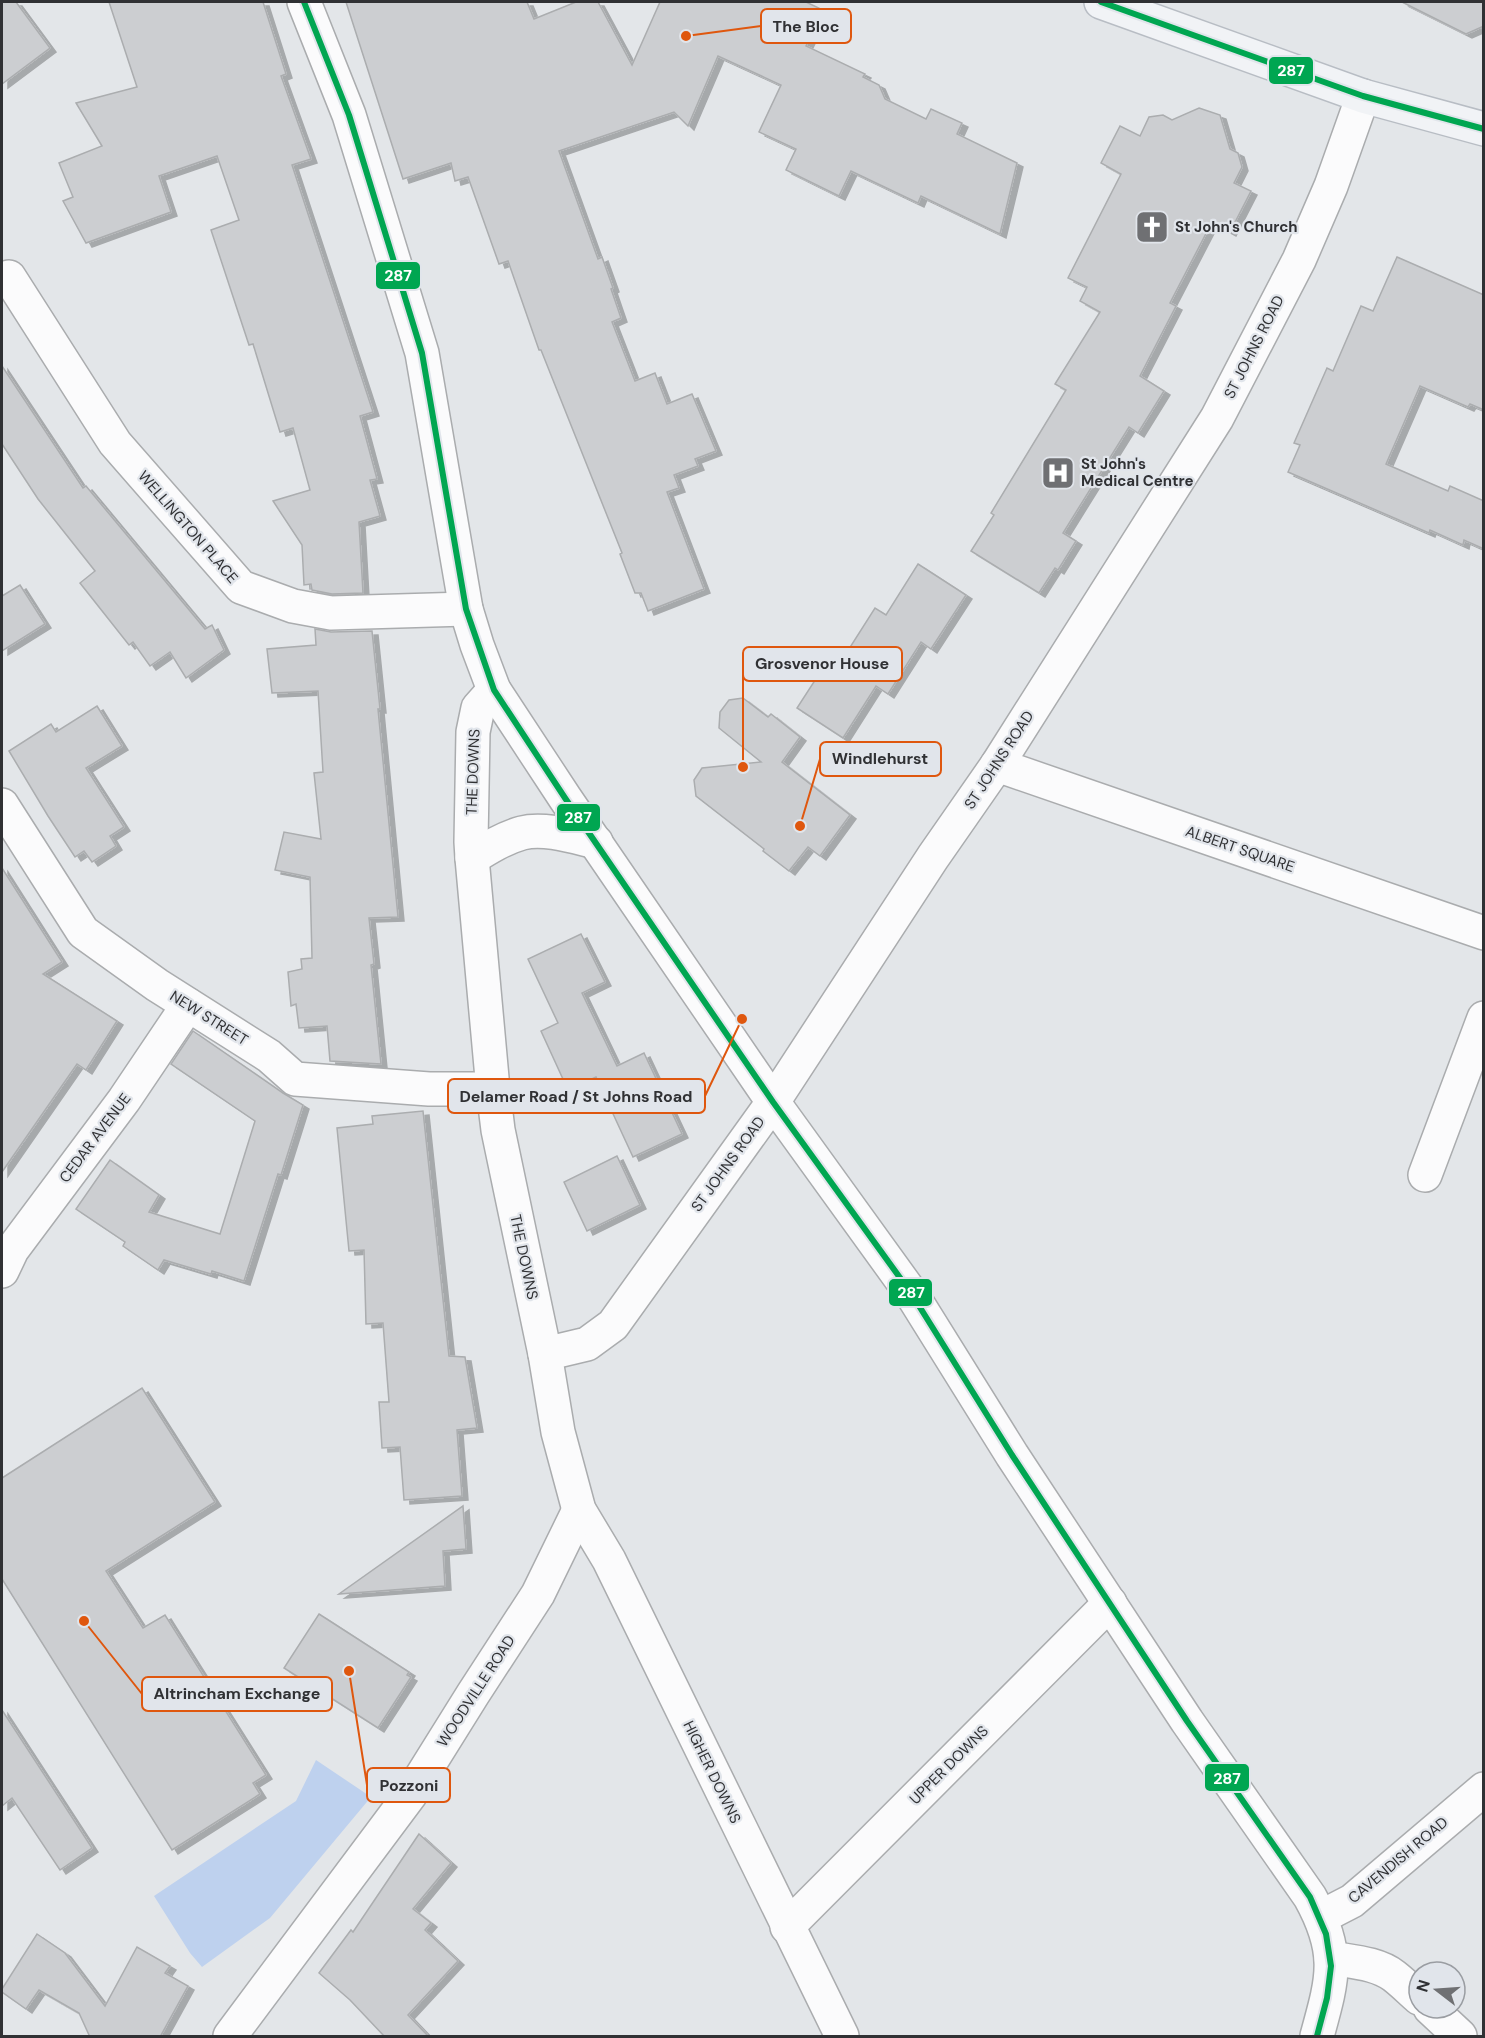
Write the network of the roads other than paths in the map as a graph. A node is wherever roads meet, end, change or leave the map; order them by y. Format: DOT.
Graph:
graph roads {
  1 [pos="304,2"];
  2 [pos="1101,2"];
  3 [pos="1363,96"];
  4 [pos="1484,129"];
  5 [pos="9,278"];
  6 [pos="466,609"];
  7 [pos="494,690"];
  8 [pos="997,765"];
  9 [pos="2,805"];
  10 [pos="596,842"];
  11 [pos="472,858"];
  12 [pos="1484,933"];
  13 [pos="188,1005"];
  14 [pos="1484,1018"];
  15 [pos="493,1089"];
  16 [pos="773,1102"];
  17 [pos="1425,1175"];
  18 [pos="2,1272"];
  19 [pos="544,1354"];
  20 [pos="579,1510"];
  21 [pos="1110,1603"];
  22 [pos="1484,1788"];
  23 [pos="1321,1917"];
  24 [pos="788,1927"];
  25 [pos="1331,1958"];
  26 [pos="1407,1987"];
  27 [pos="1442,2020"];
  28 [pos="230,2037"];
  29 [pos="842,2037"];
  30 [pos="1317,2037"];
  31 [pos="1460,2037"];
  1 -- 6 [label="street"];
  2 -- 3 [label="main road"];
  3 -- 4 [label="main road"];
  3 -- 8 [label="street, ST JOHNS ROAD"];
  5 -- 6 [label="street, WELLINGTON PLACE"];
  6 -- 7 [label="street"];
  7 -- 10 [label="street"];
  7 -- 11 [label="street, THE DOWNS"];
  8 -- 12 [label="street, ALBERT SQUARE"];
  8 -- 16 [label="street, ST JOHNS ROAD"];
  9 -- 13 [label="street, NEW STREET"];
  10 -- 11 [label="street"];
  10 -- 16 [label="street"];
  11 -- 15 [label="street, THE DOWNS"];
  13 -- 15 [label="street, NEW STREET"];
  13 -- 18 [label="street, CEDAR AVENUE"];
  14 -- 17 [label="street"];
  15 -- 19 [label="street, THE DOWNS"];
  16 -- 19 [label="street, ST JOHNS ROAD"];
  16 -- 21 [label="street"];
  19 -- 20 [label="street, THE DOWNS"];
  20 -- 24 [label="street, HIGHER DOWNS"];
  20 -- 28 [label="street, WOODVILLE ROAD"];
  21 -- 23 [label="street"];
  21 -- 24 [label="street, UPPER DOWNS"];
  22 -- 23 [label="street, CAVENDISH ROAD"];
  23 -- 25 [label="street"];
  24 -- 29 [label="street, HIGHER DOWNS"];
  25 -- 26 [label="street"];
  25 -- 30 [label="street"];
  27 -- 31 [label="street"];
}
